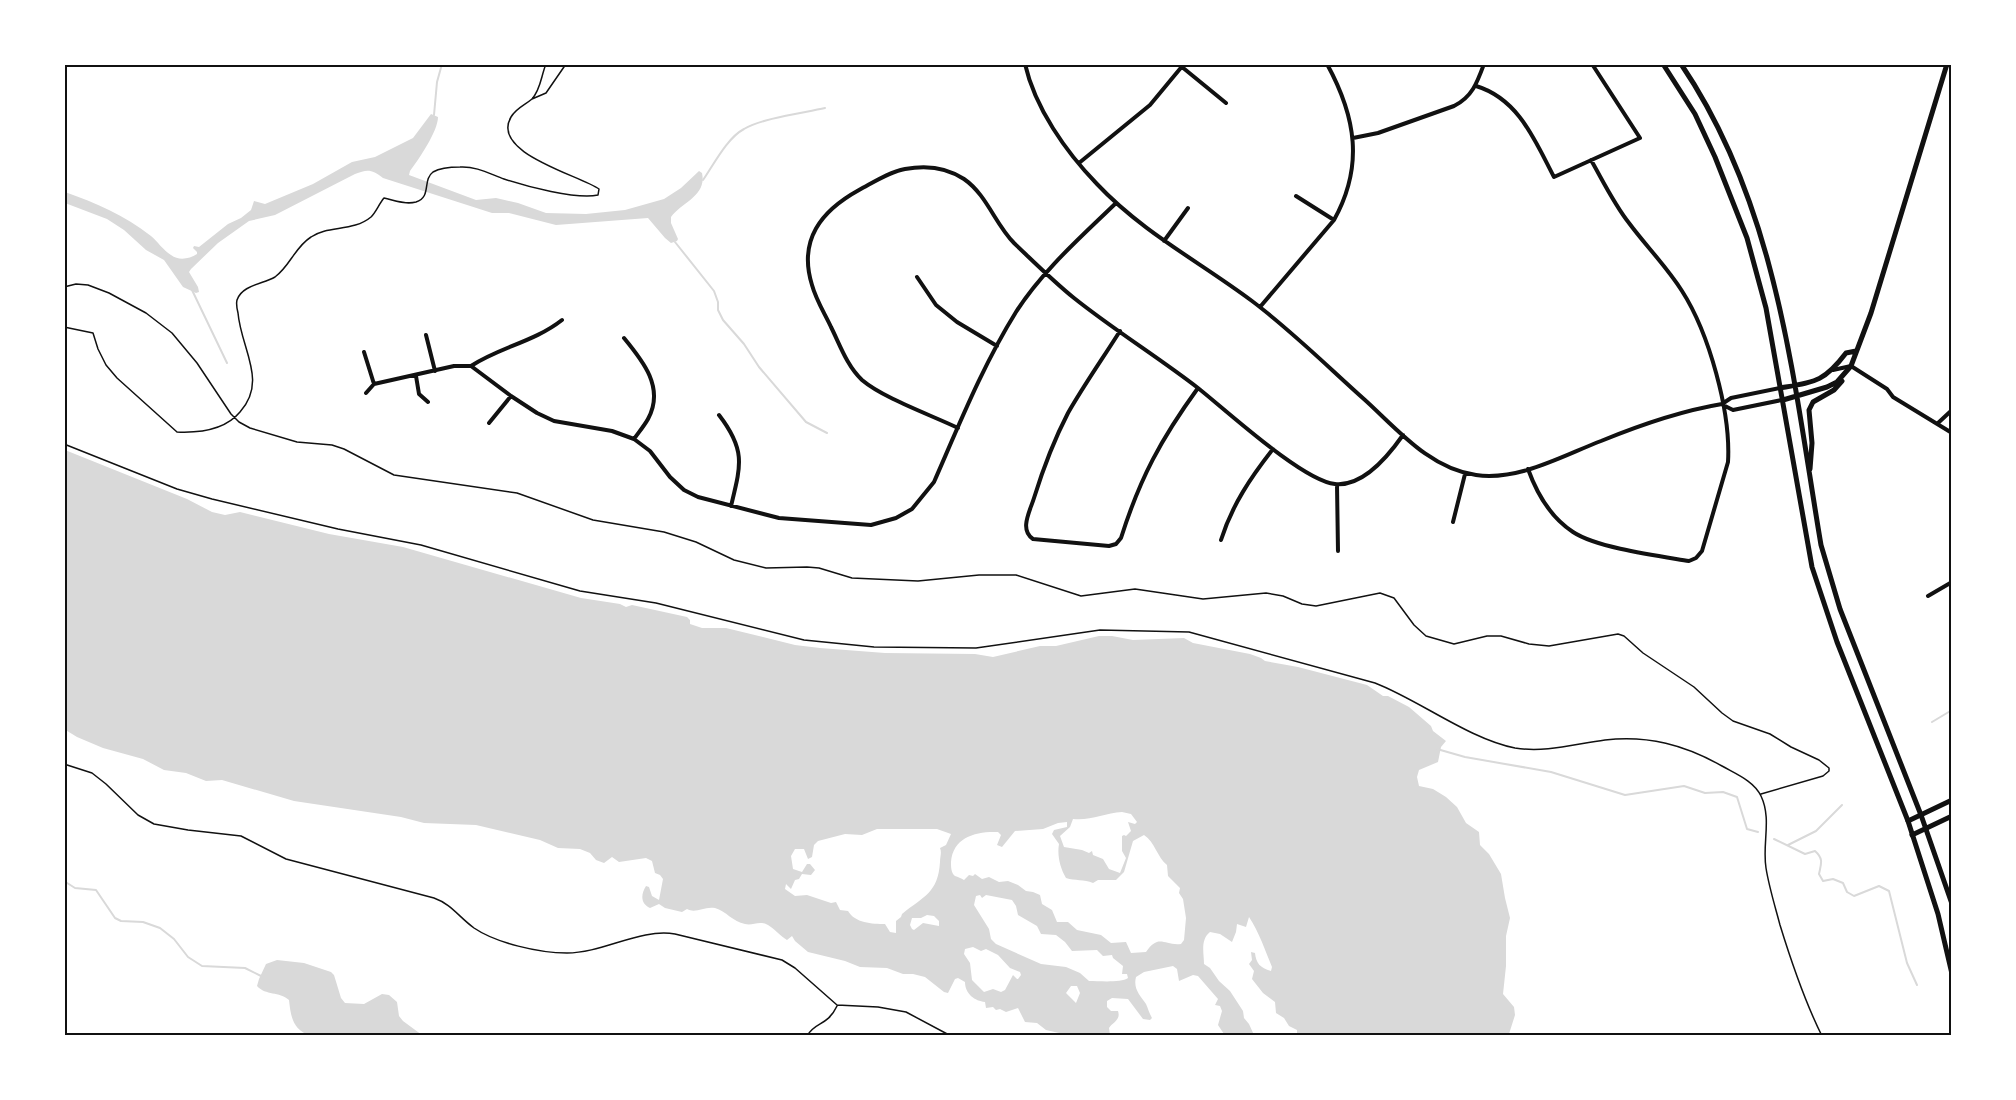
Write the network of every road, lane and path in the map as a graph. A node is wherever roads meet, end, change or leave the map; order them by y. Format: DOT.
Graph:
graph roads {
  1 [pos="546,64"];
  2 [pos="566,64"];
  3 [pos="1025,64"];
  4 [pos="1484,64"];
  5 [pos="1592,64"];
  6 [pos="1663,64"];
  7 [pos="1681,64"];
  8 [pos="1947,64"];
  9 [pos="1183,65"];
  10 [pos="1329,65"];
  11 [pos="1476,86"];
  12 [pos="531,99"];
  13 [pos="1226,103"];
  14 [pos="1353,138"];
  15 [pos="1591,160"];
  16 [pos="1079,163"];
  17 [pos="1296,196"];
  18 [pos="1116,203"];
  19 [pos="1188,208"];
  20 [pos="1334,220"];
  21 [pos="1164,241"];
  22 [pos="1046,273"];
  23 [pos="916,277"];
  24 [pos="64,287"];
  25 [pos="1259,307"];
  26 [pos="561,320"];
  27 [pos="64,327"];
  28 [pos="1120,331"];
  29 [pos="426,335"];
  30 [pos="624,338"];
  31 [pos="997,346"];
  32 [pos="1856,351"];
  33 [pos="364,352"];
  34 [pos="471,366"];
  35 [pos="1851,366"];
  36 [pos="1833,370"];
  37 [pos="435,371"];
  38 [pos="1845,375"];
  39 [pos="416,376"];
  40 [pos="374,384"];
  41 [pos="1794,386"];
  42 [pos="1198,388"];
  43 [pos="1780,388"];
  44 [pos="366,393"];
  45 [pos="511,396"];
  46 [pos="1796,397"];
  47 [pos="1783,400"];
  48 [pos="428,402"];
  49 [pos="1722,404"];
  50 [pos="1952,410"];
  51 [pos="719,415"];
  52 [pos="235,418"];
  53 [pos="489,423"];
  54 [pos="1938,423"];
  55 [pos="958,428"];
  56 [pos="1952,433"];
  57 [pos="1403,435"];
  58 [pos="634,439"];
  59 [pos="64,444"];
  60 [pos="1273,449"];
  61 [pos="1528,469"];
  62 [pos="1809,473"];
  63 [pos="1465,474"];
  64 [pos="1337,485"];
  65 [pos="731,506"];
  66 [pos="1454,522"];
  67 [pos="1221,540"];
  68 [pos="1338,551"];
  69 [pos="1952,582"];
  70 [pos="1928,596"];
  71 [pos="64,764"];
  72 [pos="1760,794"];
  73 [pos="1952,800"];
  74 [pos="1921,815"];
  75 [pos="1952,816"];
  76 [pos="1908,821"];
  77 [pos="1926,829"];
  78 [pos="1912,835"];
  79 [pos="1952,904"];
  80 [pos="1952,974"];
  81 [pos="837,1005"];
  82 [pos="807,1035"];
  83 [pos="951,1035"];
  84 [pos="1822,1035"];
  1 -- 12 [label="path"];
  2 -- 12 [label="path"];
  3 -- 16 [label="street"];
  4 -- 11 [label="street"];
  5 -- 15 [label="street"];
  6 -- 43 [label="main road"];
  7 -- 41 [label="main road"];
  8 -- 32 [label="main road"];
  9 -- 13 [label="street"];
  9 -- 16 [label="street"];
  10 -- 14 [label="street"];
  11 -- 14 [label="street"];
  11 -- 15 [label="street"];
  12 -- 52 [label="path"];
  14 -- 20 [label="street"];
  15 -- 49 [label="street"];
  16 -- 18 [label="street"];
  17 -- 20 [label="street"];
  18 -- 21 [label="street"];
  18 -- 22 [label="street"];
  19 -- 21 [label="street"];
  20 -- 25 [label="street"];
  21 -- 25 [label="street"];
  22 -- 28 [label="street"];
  22 -- 31 [label="street"];
  22 -- 55 [label="street"];
  23 -- 31 [label="street"];
  24 -- 52 [label="path"];
  25 -- 57 [label="street"];
  26 -- 34 [label="street"];
  27 -- 52 [label="path"];
  28 -- 42 [label="street"];
  28 -- 42 [label="street"];
  29 -- 37 [label="street"];
  30 -- 58 [label="street"];
  31 -- 55 [label="street"];
  32 -- 35 [label="main road"];
  32 -- 36 [label="main road"];
  33 -- 40 [label="street"];
  34 -- 37 [label="street"];
  34 -- 45 [label="street"];
  35 -- 36 [label="street"];
  35 -- 38 [label="main road"];
  35 -- 54 [label="street"];
  36 -- 41 [label="main road"];
  37 -- 39 [label="street"];
  38 -- 46 [label="main road"];
  38 -- 62 [label="main road"];
  39 -- 40 [label="street"];
  39 -- 48 [label="street"];
  40 -- 44 [label="street"];
  41 -- 43 [label="main road"];
  41 -- 46 [label="main road"];
  42 -- 60 [label="street"];
  43 -- 47 [label="main road"];
  43 -- 49 [label="street"];
  45 -- 53 [label="street"];
  45 -- 58 [label="street"];
  46 -- 47 [label="main road"];
  46 -- 62 [label="main road"];
  47 -- 49 [label="street"];
  47 -- 76 [label="main road"];
  49 -- 61 [label="street"];
  49 -- 61 [label="street"];
  50 -- 54 [label="street"];
  51 -- 65 [label="street"];
  52 -- 72 [label="path"];
  54 -- 56 [label="street"];
  55 -- 65 [label="street"];
  57 -- 63 [label="street"];
  57 -- 64 [label="street"];
  58 -- 65 [label="street"];
  59 -- 72 [label="path"];
  60 -- 64 [label="street"];
  60 -- 67 [label="street"];
  61 -- 63 [label="street"];
  62 -- 74 [label="main road"];
  63 -- 66 [label="street"];
  64 -- 68 [label="street"];
  69 -- 70 [label="street"];
  71 -- 81 [label="path"];
  72 -- 84 [label="path"];
  73 -- 74 [label="main road"];
  74 -- 76 [label="main road"];
  74 -- 77 [label="main road"];
  75 -- 77 [label="main road"];
  76 -- 78 [label="main road"];
  77 -- 78 [label="main road"];
  77 -- 79 [label="main road"];
  78 -- 80 [label="main road"];
  81 -- 82 [label="path"];
  81 -- 83 [label="path"];
}
